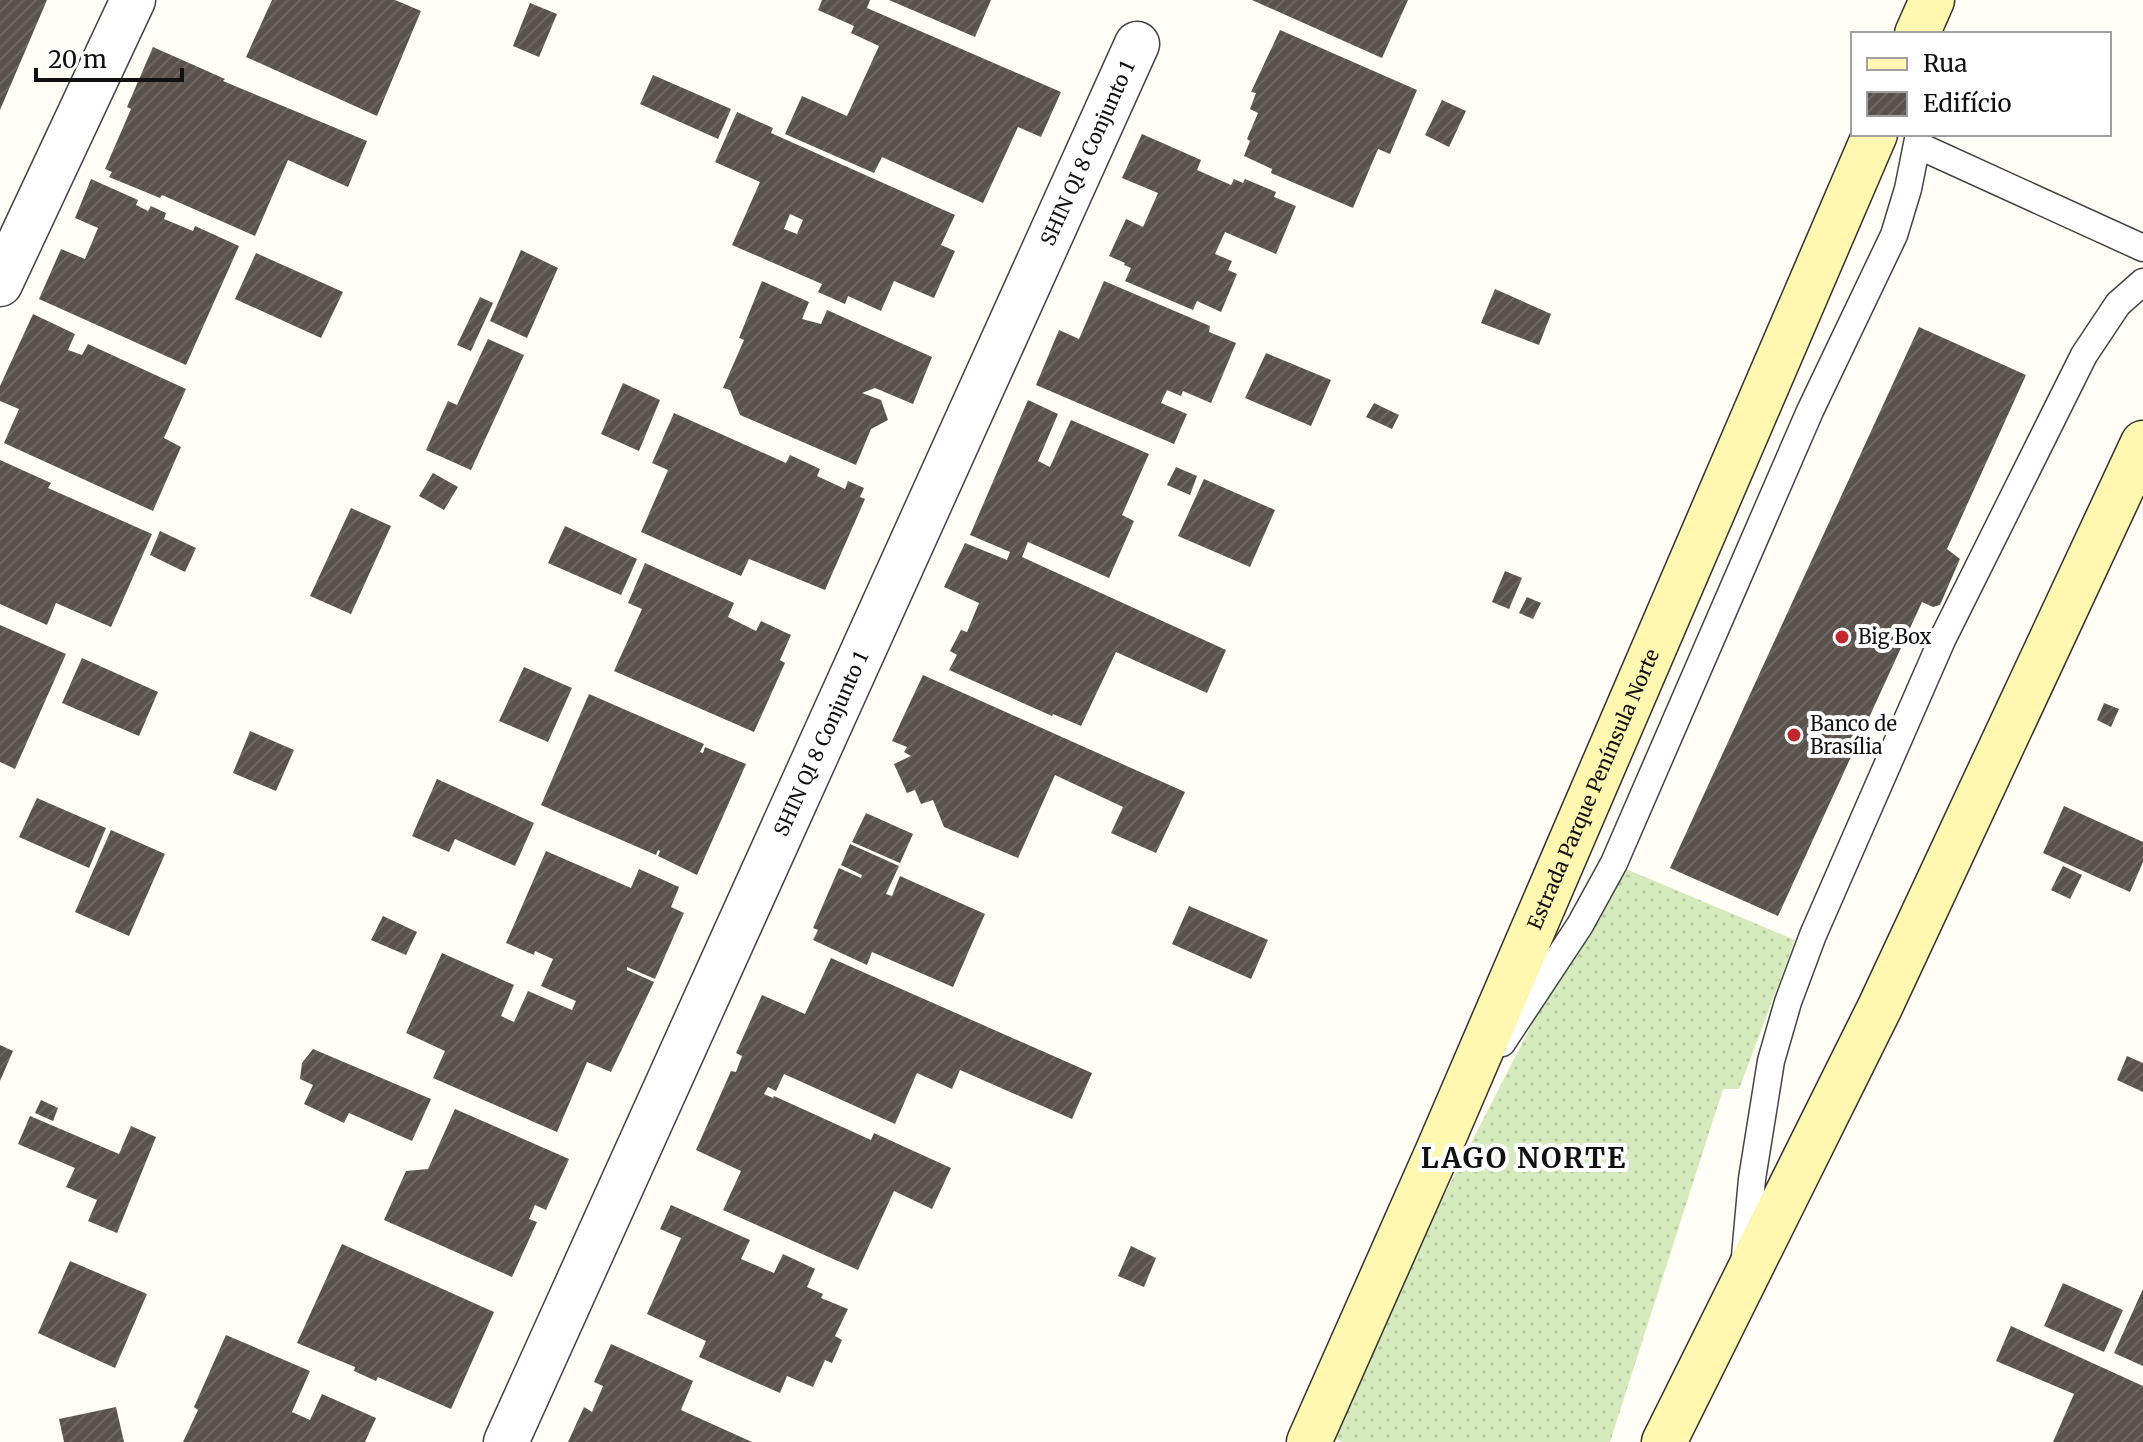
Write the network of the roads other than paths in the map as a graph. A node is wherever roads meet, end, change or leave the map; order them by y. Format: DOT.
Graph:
graph roads {
  1 [pos="133,0"];
  2 [pos="1932,0"];
  3 [pos="1947,0"];
  4 [pos="1918,32"];
  5 [pos="1940,32"];
  6 [pos="1137,44"];
  7 [pos="1874,136"];
  8 [pos="1918,140"];
  9 [pos="2143,248"];
  10 [pos="2143,282"];
  11 [pos="0,284"];
  12 [pos="2143,443"];
  13 [pos="1437,1153"];
  14 [pos="1742,1287"];
  15 [pos="506,1442"];
  16 [pos="1309,1442"];
  17 [pos="1664,1442"];
  1 -- 11 [label="street"];
  2 -- 4 [label="main road"];
  3 -- 5 [label="lane"];
  6 -- 15 [label="street, SHIN QI 8 Conjunto 1"];
  7 -- 13 [label="main road, Estrada Parque Península Norte"];
  8 -- 9 [label="lane"];
  8 -- 13 [label="lane"];
  10 -- 14 [label="lane"];
  12 -- 14 [label="main road"];
  13 -- 16 [label="main road, Estrada Parque Península Norte"];
  14 -- 17 [label="main road"];
}
